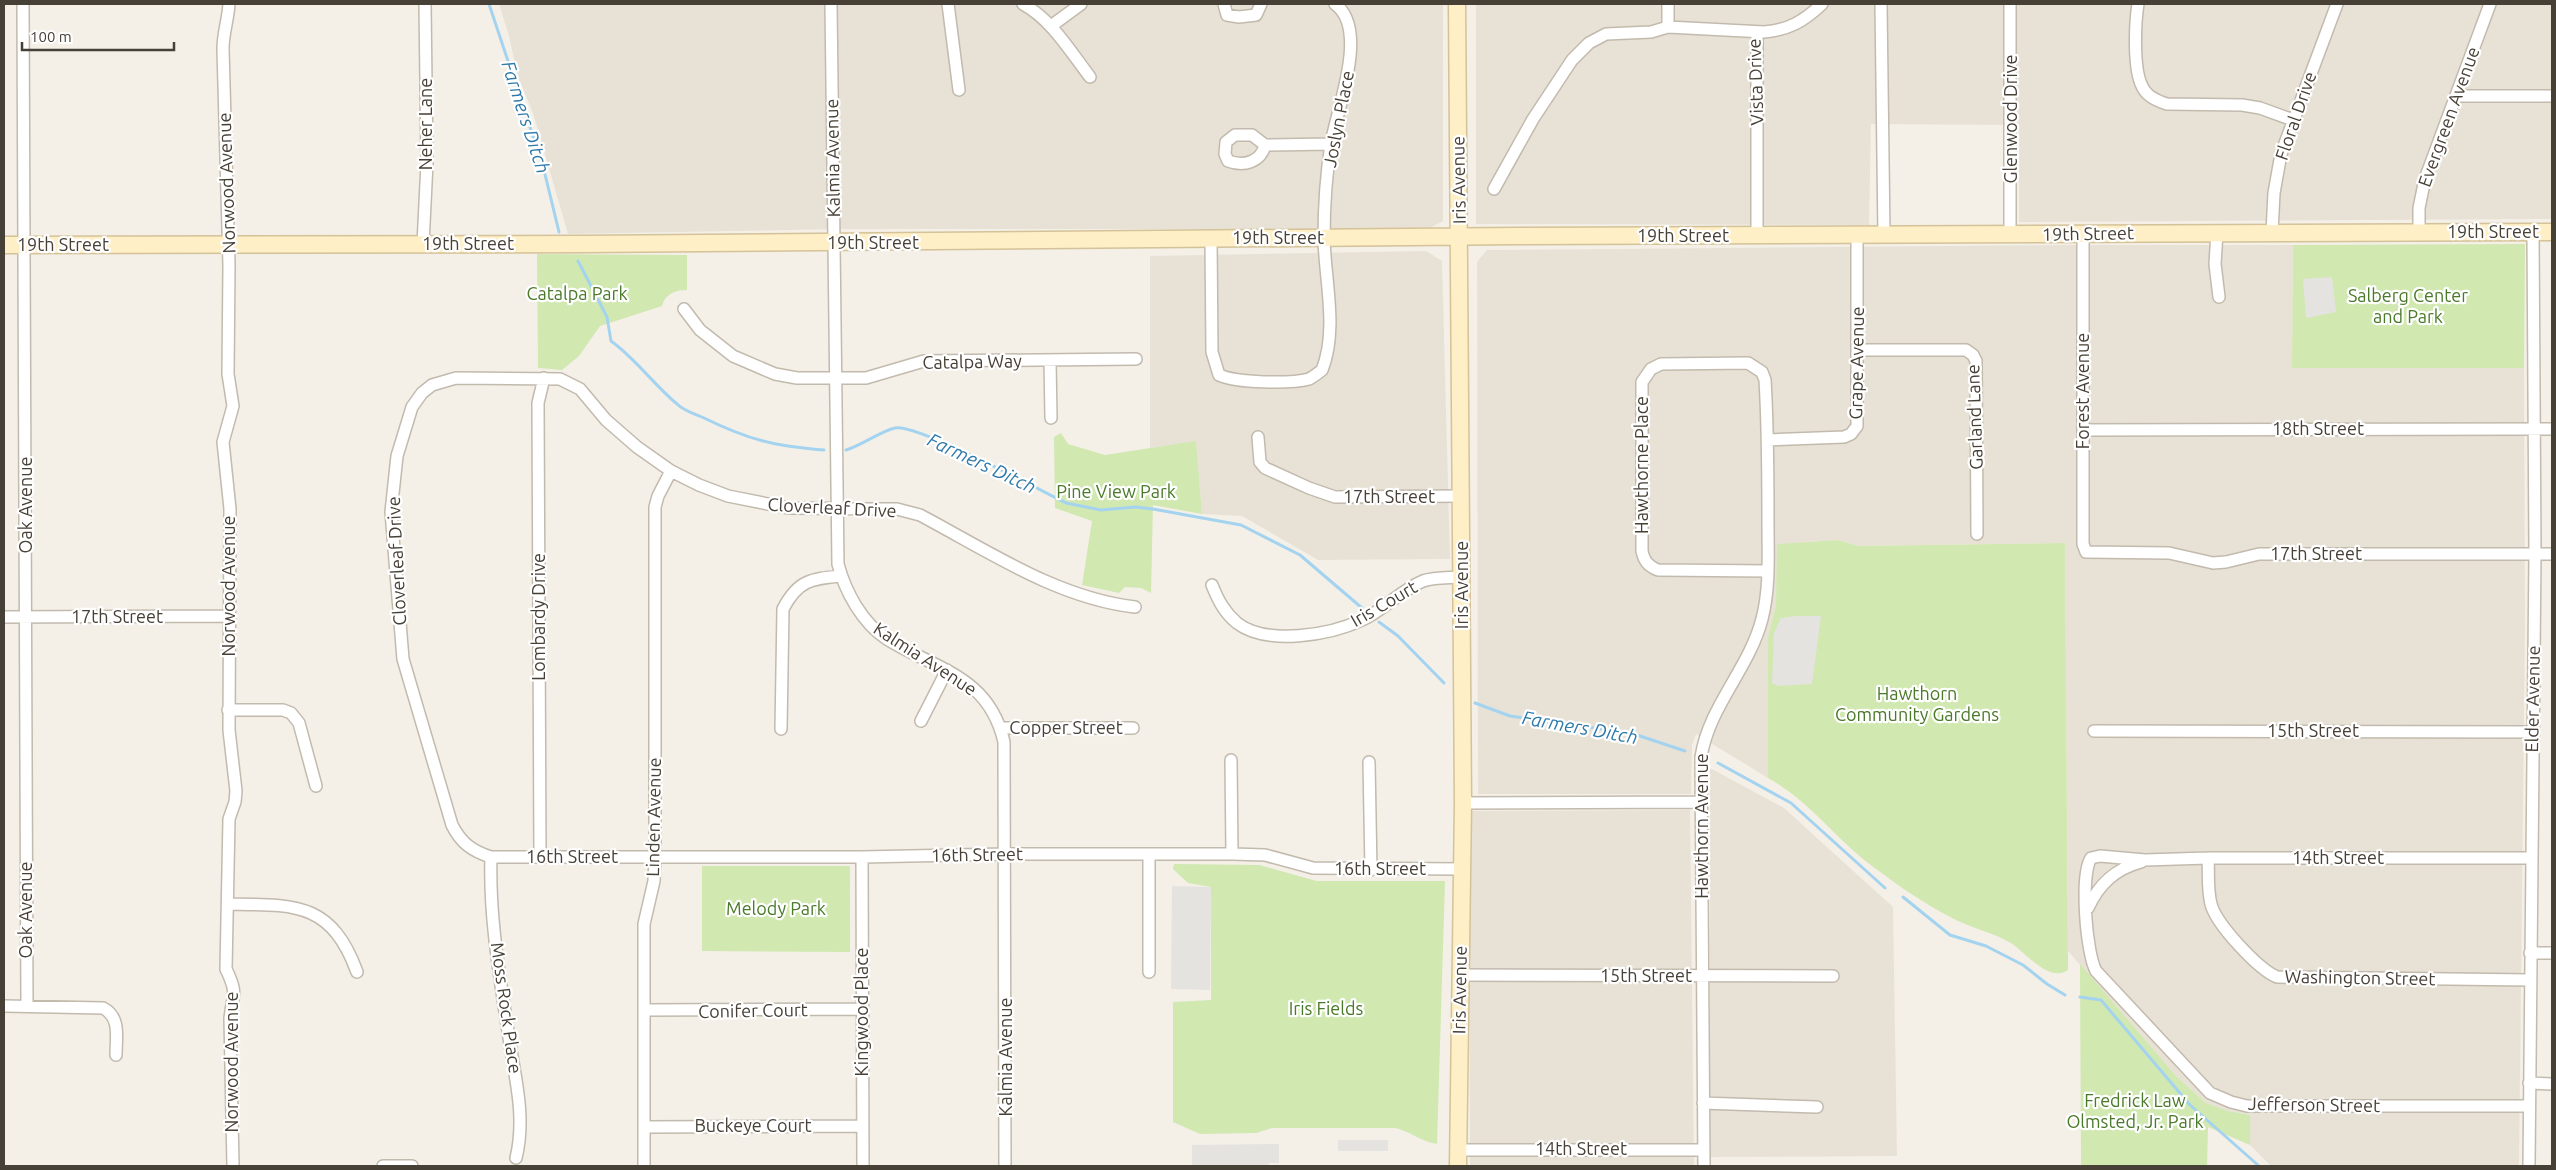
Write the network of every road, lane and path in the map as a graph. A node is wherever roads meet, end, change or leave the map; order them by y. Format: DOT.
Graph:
graph roads {
  1 [pos="23,4"];
  2 [pos="229,4"];
  3 [pos="425,4"];
  4 [pos="831,4"];
  5 [pos="948,4"];
  6 [pos="1023,4"];
  7 [pos="1081,4"];
  8 [pos="1224,4"];
  9 [pos="1261,4"];
  10 [pos="1335,4"];
  11 [pos="1457,4"];
  12 [pos="1668,4"];
  13 [pos="1822,4"];
  14 [pos="1881,4"];
  15 [pos="2010,4"];
  16 [pos="2138,4"];
  17 [pos="2336,4"];
  18 [pos="2490,4"];
  19 [pos="1051,26"];
  20 [pos="1668,27"];
  21 [pos="1757,32"];
  22 [pos="1090,77"];
  23 [pos="959,90"];
  24 [pos="2456,96"];
  25 [pos="2552,96"];
  26 [pos="2293,120"];
  27 [pos="1331,144"];
  28 [pos="1265,145"];
  29 [pos="1494,189"];
  30 [pos="2217,232"];
  31 [pos="2272,232"];
  32 [pos="2419,232"];
  33 [pos="2533,232"];
  34 [pos="2552,232"];
  35 [pos="2083,234"];
  36 [pos="2010,235"];
  37 [pos="1757,236"];
  38 [pos="1857,236"];
  39 [pos="1884,236"];
  40 [pos="1459,237"];
  41 [pos="1324,238"];
  42 [pos="1211,239"];
  43 [pos="835,243"];
  44 [pos="228,244"];
  45 [pos="423,244"];
  46 [pos="4,245"];
  47 [pos="26,245"];
  48 [pos="2220,297"];
  49 [pos="684,310"];
  50 [pos="1859,350"];
  51 [pos="1136,359"];
  52 [pos="1050,361"];
  53 [pos="544,378"];
  54 [pos="836,378"];
  55 [pos="1051,418"];
  56 [pos="2534,429"];
  57 [pos="2552,429"];
  58 [pos="2084,430"];
  59 [pos="1258,437"];
  60 [pos="1768,440"];
  61 [pos="671,471"];
  62 [pos="1461,496"];
  63 [pos="837,508"];
  64 [pos="1977,534"];
  65 [pos="2084,548"];
  66 [pos="2534,554"];
  67 [pos="2552,554"];
  68 [pos="1768,570"];
  69 [pos="841,576"];
  70 [pos="1461,577"];
  71 [pos="1212,585"];
  72 [pos="1135,606"];
  73 [pos="230,616"];
  74 [pos="4,617"];
  75 [pos="26,618"];
  76 [pos="947,670"];
  77 [pos="228,710"];
  78 [pos="921,721"];
  79 [pos="1000,728"];
  80 [pos="1132,728"];
  81 [pos="781,729"];
  82 [pos="2094,731"];
  83 [pos="2532,732"];
  84 [pos="1231,760"];
  85 [pos="1369,762"];
  86 [pos="316,786"];
  87 [pos="1701,802"];
  88 [pos="1463,803"];
  89 [pos="1005,854"];
  90 [pos="1149,854"];
  91 [pos="1232,854"];
  92 [pos="540,856"];
  93 [pos="490,857"];
  94 [pos="655,857"];
  95 [pos="862,857"];
  96 [pos="2208,858"];
  97 [pos="2532,858"];
  98 [pos="2145,860"];
  99 [pos="1462,869"];
  100 [pos="1370,870"];
  101 [pos="228,904"];
  102 [pos="2087,910"];
  103 [pos="2530,952"];
  104 [pos="2552,953"];
  105 [pos="357,972"];
  106 [pos="1149,972"];
  107 [pos="1460,975"];
  108 [pos="1702,976"];
  109 [pos="1833,976"];
  110 [pos="2530,980"];
  111 [pos="4,1006"];
  112 [pos="27,1006"];
  113 [pos="862,1009"];
  114 [pos="644,1010"];
  115 [pos="116,1055"];
  116 [pos="2529,1083"];
  117 [pos="2552,1084"];
  118 [pos="1703,1103"];
  119 [pos="2529,1106"];
  120 [pos="1817,1107"];
  121 [pos="644,1126"];
  122 [pos="862,1126"];
  123 [pos="1703,1150"];
  124 [pos="516,1158"];
  125 [pos="1458,1158"];
  126 [pos="232,1166"];
  127 [pos="382,1166"];
  128 [pos="412,1166"];
  129 [pos="644,1166"];
  130 [pos="863,1166"];
  131 [pos="1005,1166"];
  132 [pos="1704,1166"];
  133 [pos="2529,1166"];
  1 -- 47 [label="street, Oak Avenue"];
  2 -- 44 [label="street, Norwood Avenue"];
  3 -- 45 [label="street, Neher Lane"];
  4 -- 43 [label="street, Kalmia Avenue"];
  5 -- 23 [label="street"];
  6 -- 19 [label="street"];
  7 -- 19 [label="street"];
  8 -- 9 [label="street"];
  10 -- 27 [label="street, Joslyn Place"];
  11 -- 40 [label="street, Iris Avenue"];
  12 -- 20 [label="street"];
  13 -- 21 [label="street"];
  14 -- 39 [label="street"];
  15 -- 36 [label="street, Glenwood Drive"];
  16 -- 26 [label="street"];
  17 -- 26 [label="street, Floral Drive"];
  18 -- 24 [label="street, Evergreen Avenue"];
  19 -- 22 [label="street"];
  20 -- 21 [label="street, Vista Drive"];
  20 -- 29 [label="street, Vista Drive"];
  21 -- 37 [label="street, Vista Drive"];
  24 -- 25 [label="street"];
  24 -- 32 [label="street, Evergreen Avenue"];
  26 -- 31 [label="street, Floral Drive"];
  27 -- 28 [label="street"];
  27 -- 41 [label="street, Joslyn Place"];
  30 -- 31 [label="street, 19th Street"];
  30 -- 35 [label="street, 19th Street"];
  30 -- 48 [label="street"];
  31 -- 32 [label="street, 19th Street"];
  32 -- 33 [label="street, 19th Street"];
  33 -- 34 [label="street, 19th Street"];
  33 -- 56 [label="street, Elder Avenue"];
  35 -- 36 [label="street, 19th Street"];
  35 -- 58 [label="street, Forest Avenue"];
  36 -- 39 [label="street, 19th Street"];
  37 -- 38 [label="street, 19th Street"];
  37 -- 40 [label="street, 19th Street"];
  38 -- 39 [label="street, 19th Street"];
  38 -- 50 [label="street, Grape Avenue"];
  40 -- 41 [label="street, 19th Street"];
  40 -- 62 [label="street, Iris Avenue"];
  41 -- 42 [label="street, 19th Street"];
  41 -- 42 [label="street, Joslyn Place"];
  42 -- 43 [label="street, 19th Street"];
  43 -- 45 [label="street, 19th Street"];
  43 -- 54 [label="street, Kalmia Avenue"];
  44 -- 45 [label="street, 19th Street"];
  44 -- 47 [label="street, 19th Street"];
  44 -- 73 [label="street, Norwood Avenue"];
  46 -- 47 [label="street, 19th Street"];
  47 -- 75 [label="street, Oak Avenue"];
  49 -- 54 [label="street, Catalpa Way"];
  50 -- 60 [label="street, Grape Avenue"];
  50 -- 64 [label="street, Garland Lane"];
  51 -- 52 [label="street, Catalpa Way"];
  52 -- 54 [label="street, Catalpa Way"];
  52 -- 55 [label="street"];
  53 -- 61 [label="street, Cloverleaf Drive"];
  53 -- 92 [label="street, Lombardy Drive"];
  53 -- 93 [label="street, Cloverleaf Drive"];
  54 -- 63 [label="street, Kalmia Avenue"];
  56 -- 57 [label="street, 18th Street"];
  56 -- 58 [label="street, 18th Street"];
  56 -- 66 [label="street, Elder Avenue"];
  58 -- 65 [label="street, Forest Avenue"];
  59 -- 62 [label="street, 17th Street"];
  60 -- 68 [label="street, Hawthorn Avenue"];
  60 -- 68 [label="street, Hawthorne Place"];
  61 -- 63 [label="street, Cloverleaf Drive"];
  61 -- 94 [label="street, Linden Avenue"];
  62 -- 70 [label="street, Iris Avenue"];
  63 -- 69 [label="street, Kalmia Avenue"];
  63 -- 72 [label="street, Cloverleaf Drive"];
  65 -- 66 [label="street, 17th Street"];
  66 -- 67 [label="street, 17th Street"];
  66 -- 83 [label="street, Elder Avenue"];
  68 -- 87 [label="street, Hawthorn Avenue"];
  69 -- 76 [label="street, Kalmia Avenue"];
  69 -- 81 [label="street"];
  70 -- 71 [label="street, Iris Court"];
  70 -- 88 [label="street, Iris Avenue"];
  73 -- 75 [label="street, 17th Street"];
  73 -- 77 [label="street, Norwood Avenue"];
  74 -- 75 [label="street, 17th Street"];
  75 -- 112 [label="street, Oak Avenue"];
  76 -- 78 [label="street"];
  76 -- 79 [label="street, Kalmia Avenue"];
  77 -- 86 [label="street"];
  77 -- 101 [label="street, Norwood Avenue"];
  79 -- 80 [label="street, Copper Street"];
  79 -- 89 [label="street, Kalmia Avenue"];
  82 -- 83 [label="street, 15th Street"];
  83 -- 97 [label="street, Elder Avenue"];
  84 -- 91 [label="street"];
  85 -- 100 [label="street"];
  87 -- 88 [label="street"];
  87 -- 108 [label="street, Hawthorn Avenue"];
  88 -- 99 [label="street, Iris Avenue"];
  89 -- 90 [label="street, 16th Street"];
  89 -- 95 [label="street, 16th Street"];
  89 -- 131 [label="street, Kalmia Avenue"];
  90 -- 91 [label="street, 16th Street"];
  90 -- 106 [label="street"];
  91 -- 100 [label="street, 16th Street"];
  92 -- 93 [label="street, 16th Street"];
  92 -- 94 [label="street, 16th Street"];
  93 -- 124 [label="street, Moss Rock Place"];
  94 -- 95 [label="street, 16th Street"];
  94 -- 114 [label="street, Linden Avenue"];
  95 -- 113 [label="street, Kingwood Place"];
  96 -- 97 [label="street, 14th Street"];
  96 -- 98 [label="street, 14th Street"];
  96 -- 110 [label="street, Washington Street"];
  97 -- 103 [label="street, Elder Avenue"];
  98 -- 102 [label="street, 14th Street"];
  98 -- 102 [label="street, 14th Street"];
  99 -- 100 [label="street, 16th Street"];
  99 -- 107 [label="street, Iris Avenue"];
  101 -- 105 [label="street"];
  101 -- 126 [label="street, Norwood Avenue"];
  102 -- 119 [label="street, Jefferson Street"];
  103 -- 104 [label="street"];
  103 -- 110 [label="street, Elder Avenue"];
  107 -- 108 [label="street, 15th Street"];
  107 -- 125 [label="street, Iris Avenue"];
  108 -- 109 [label="street, 15th Street"];
  108 -- 118 [label="street, Hawthorn Avenue"];
  110 -- 116 [label="street, Elder Avenue"];
  111 -- 112 [label="street"];
  112 -- 115 [label="street"];
  113 -- 114 [label="street, Conifer Court"];
  113 -- 122 [label="street, Kingwood Place"];
  114 -- 121 [label="street, Linden Avenue"];
  116 -- 117 [label="street"];
  116 -- 119 [label="street, Elder Avenue"];
  118 -- 120 [label="street"];
  118 -- 123 [label="street, Hawthorn Avenue"];
  119 -- 133 [label="street, Elder Avenue"];
  121 -- 122 [label="street, Buckeye Court"];
  121 -- 129 [label="street, Linden Avenue"];
  122 -- 130 [label="street, Kingwood Place"];
  123 -- 125 [label="street, 14th Street"];
  123 -- 132 [label="street, Hawthorn Avenue"];
  127 -- 128 [label="street"];
}
